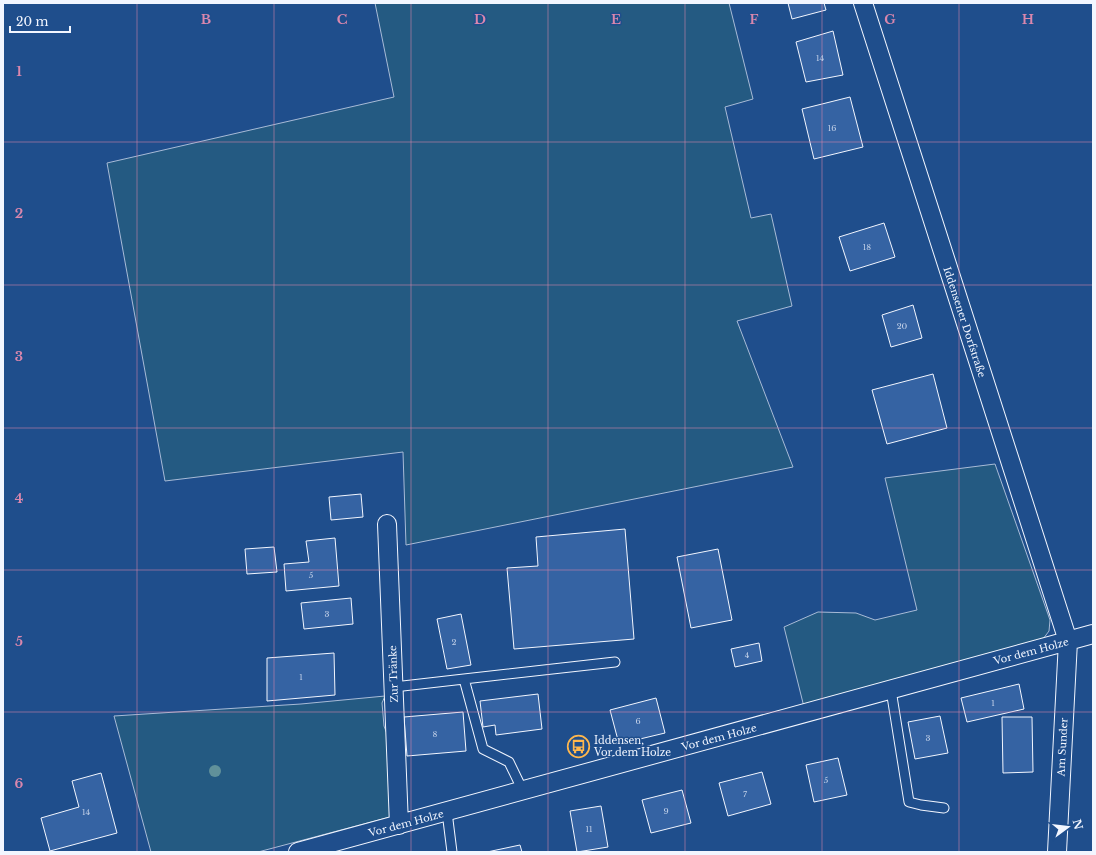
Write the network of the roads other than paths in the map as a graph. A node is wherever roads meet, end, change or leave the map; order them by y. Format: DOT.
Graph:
graph roads {
  1 [pos="863,3"];
  2 [pos="387,524"];
  3 [pos="1093,634"];
  4 [pos="1068,641"];
  5 [pos="615,662"];
  6 [pos="464,679"];
  7 [pos="394,687"];
  8 [pos="891,690"];
  9 [pos="523,791"];
  10 [pos="944,808"];
  11 [pos="447,812"];
  12 [pos="399,825"];
  13 [pos="298,852"];
  14 [pos="452,852"];
  15 [pos="1057,852"];
  1 -- 4 [label="street, Iddensener Dorfstraße"];
  2 -- 7 [label="street, Zur Tränke"];
  3 -- 4 [label="street, Vor dem Holze"];
  4 -- 8 [label="street, Vor dem Holze"];
  4 -- 15 [label="street, Am Sunder"];
  5 -- 6 [label="lane"];
  6 -- 7 [label="lane"];
  6 -- 9 [label="lane"];
  7 -- 12 [label="street, Zur Tränke"];
  8 -- 9 [label="street, Vor dem Holze"];
  8 -- 10 [label="lane"];
  9 -- 11 [label="street, Vor dem Holze"];
  11 -- 12 [label="street, Vor dem Holze"];
  11 -- 14 [label="lane"];
  12 -- 13 [label="street, Vor dem Holze"];
}
